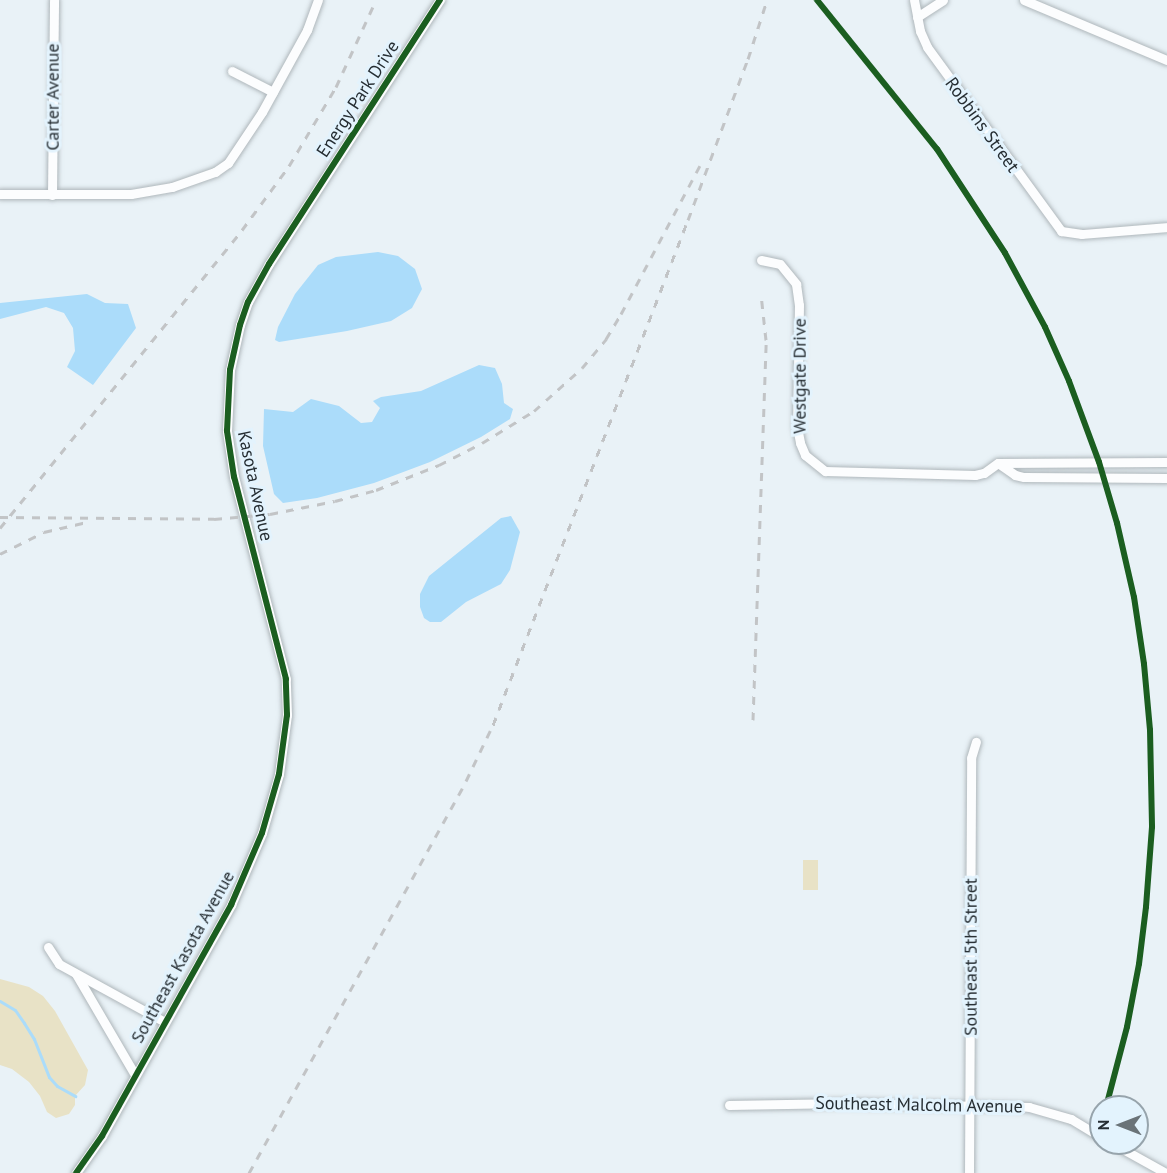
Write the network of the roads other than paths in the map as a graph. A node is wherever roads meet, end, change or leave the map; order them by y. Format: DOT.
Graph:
graph roads {
  1 [pos="54,0"];
  2 [pos="318,0"];
  3 [pos="440,0"];
  4 [pos="914,0"];
  5 [pos="949,0"];
  6 [pos="1024,0"];
  7 [pos="1041,0"];
  8 [pos="940,2"];
  9 [pos="1050,11"];
  10 [pos="916,17"];
  11 [pos="1167,60"];
  12 [pos="232,71"];
  13 [pos="273,92"];
  14 [pos="0,194"];
  15 [pos="52,195"];
  16 [pos="301,213"];
  17 [pos="1167,227"];
  18 [pos="761,260"];
  19 [pos="1167,462"];
  20 [pos="998,463"];
  21 [pos="1167,478"];
  22 [pos="284,742"];
  23 [pos="976,742"];
  24 [pos="48,947"];
  25 [pos="76,974"];
  26 [pos="165,1022"];
  27 [pos="135,1075"];
  28 [pos="729,1105"];
  29 [pos="970,1106"];
  30 [pos="1089,1130"];
  31 [pos="1134,1155"];
  32 [pos="76,1173"];
  33 [pos="969,1173"];
  34 [pos="1166,1173"];
  1 -- 15 [label="street, Carter Avenue"];
  2 -- 13 [label="street"];
  3 -- 16 [label="street, Energy Park Drive"];
  4 -- 10 [label="street, Robbins Street"];
  5 -- 8 [label="street"];
  6 -- 9 [label="street"];
  7 -- 9 [label="street"];
  8 -- 10 [label="street"];
  9 -- 11 [label="street"];
  10 -- 17 [label="street, Robbins Street"];
  12 -- 13 [label="street"];
  13 -- 15 [label="street"];
  14 -- 15 [label="street"];
  16 -- 22 [label="street, Kasota Avenue"];
  18 -- 20 [label="street, Westgate Drive"];
  19 -- 20 [label="street, Westgate Drive"];
  20 -- 21 [label="street"];
  22 -- 26 [label="street, Southeast Kasota Avenue"];
  23 -- 29 [label="street, Southeast 5th Street"];
  24 -- 25 [label="street"];
  25 -- 26 [label="street"];
  25 -- 27 [label="street"];
  26 -- 27 [label="street, Southeast Kasota Avenue"];
  27 -- 32 [label="street, Southeast Kasota Avenue"];
  28 -- 29 [label="street, Southeast Malcolm Avenue"];
  29 -- 30 [label="street, Southeast Malcolm Avenue"];
  29 -- 33 [label="street, Southeast 5th Street"];
  31 -- 34 [label="street"];
}
